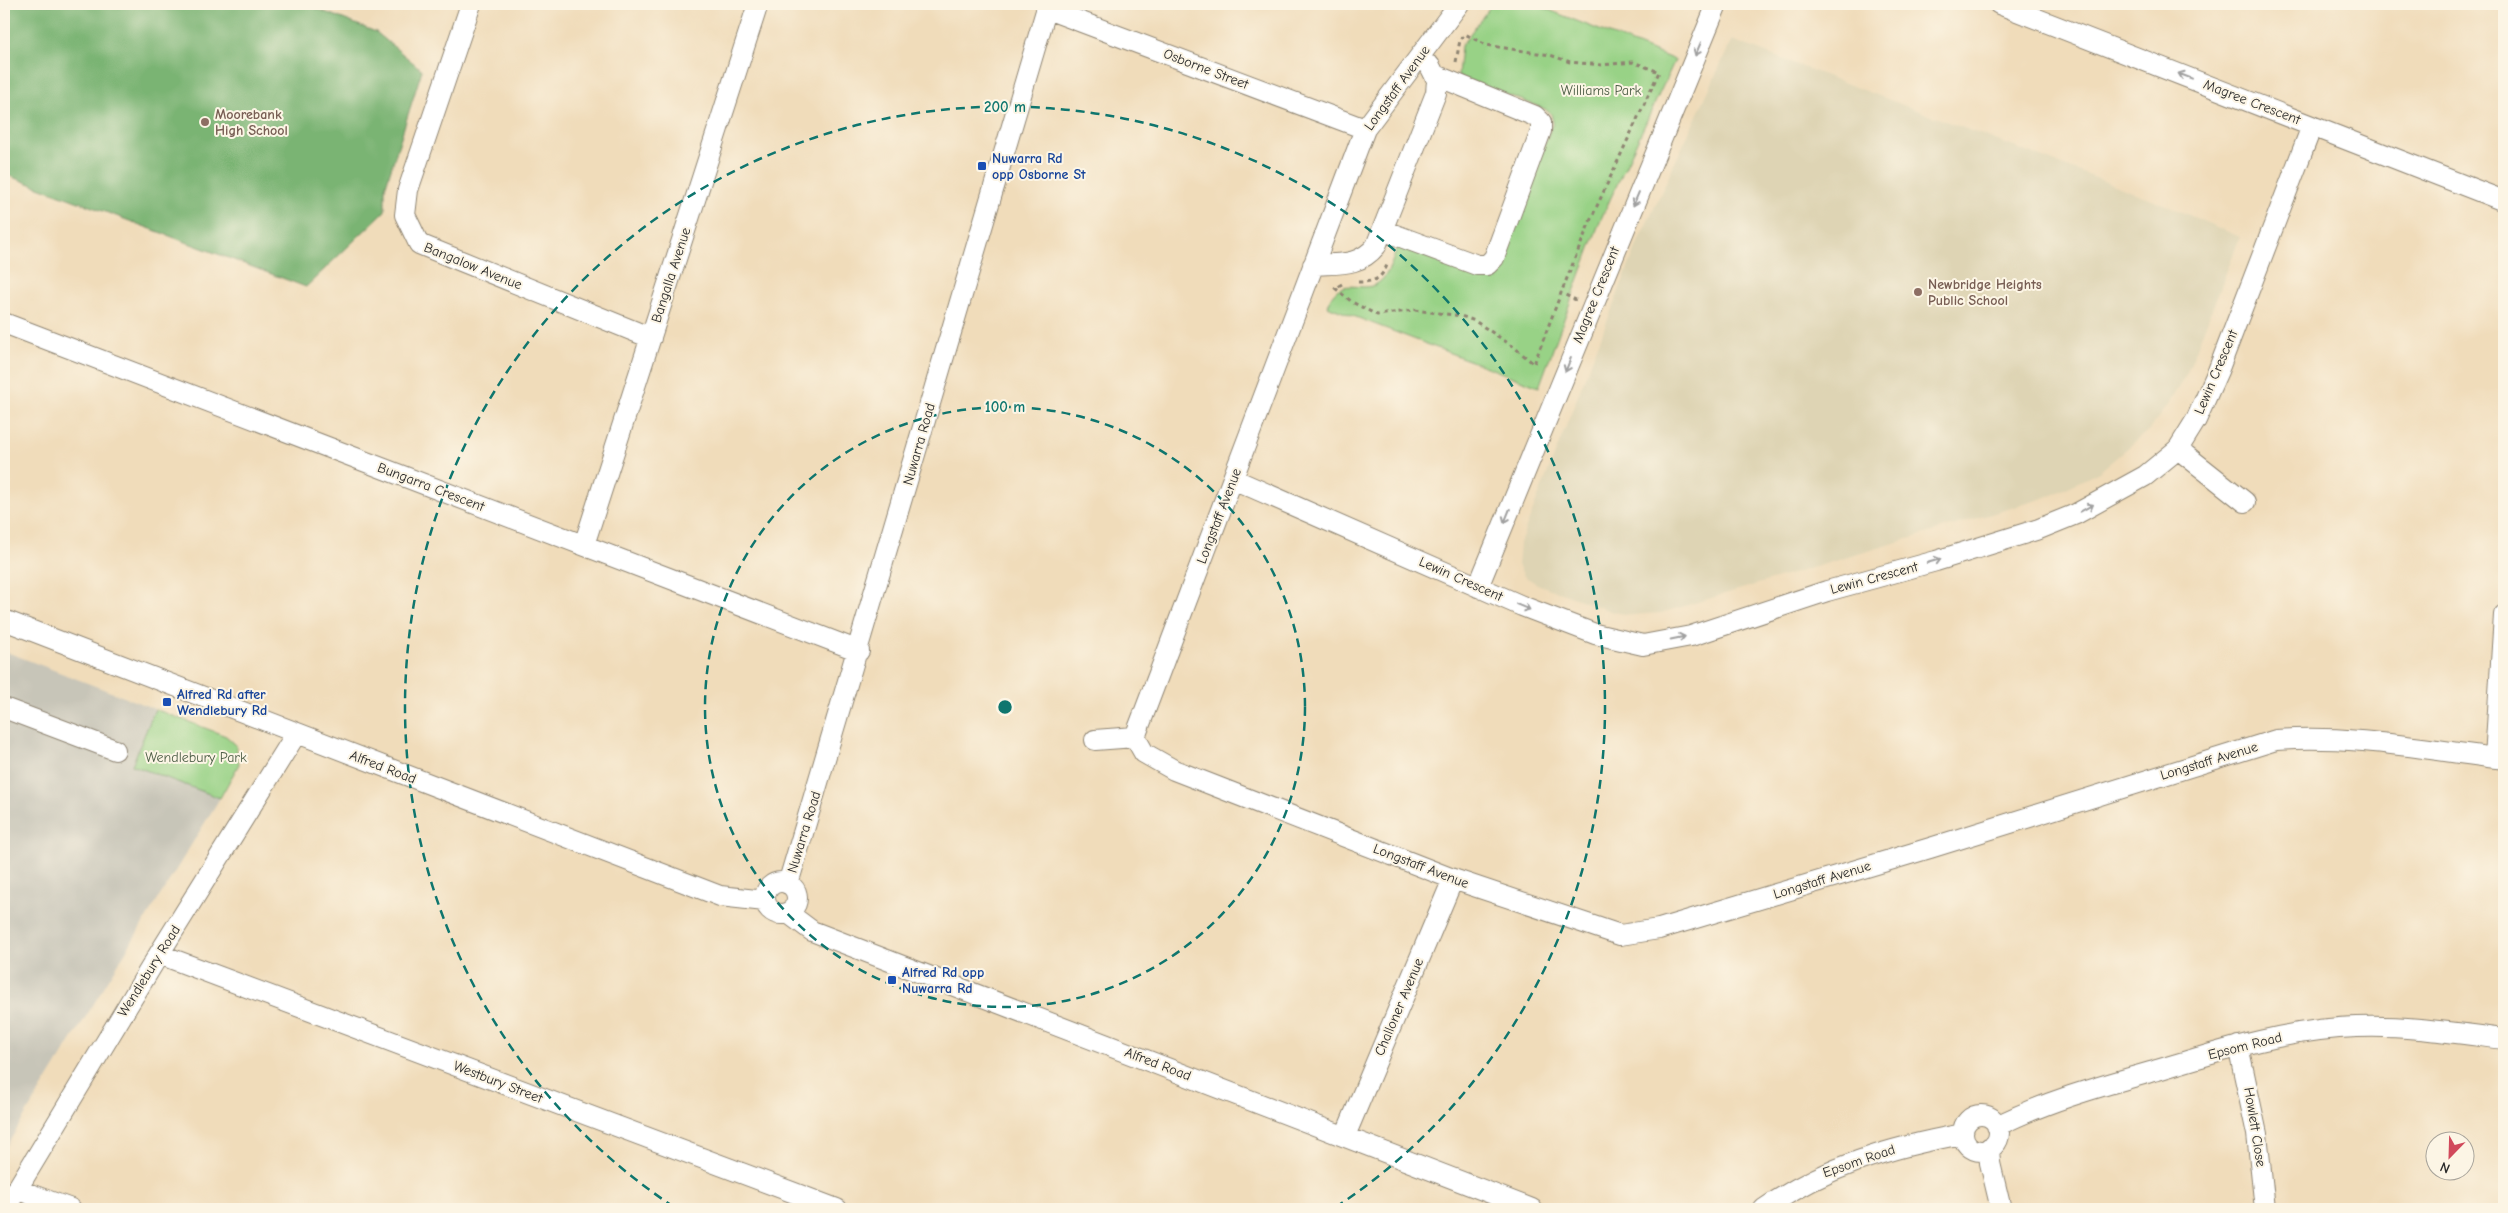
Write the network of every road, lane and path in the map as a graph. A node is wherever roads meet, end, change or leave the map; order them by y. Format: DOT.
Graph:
graph roads {
  1 [pos="472,4"];
  2 [pos="758,4"];
  3 [pos="1459,4"];
  4 [pos="1717,4"];
  5 [pos="1999,4"];
  6 [pos="1047,6"];
  7 [pos="1421,54"];
  8 [pos="1444,79"];
  9 [pos="2312,126"];
  10 [pos="1365,129"];
  11 [pos="2504,201"];
  12 [pos="1390,233"];
  13 [pos="1313,265"];
  14 [pos="1345,282"];
  15 [pos="1352,282"];
  16 [pos="1561,293"];
  17 [pos="1592,306"];
  18 [pos="4,323"];
  19 [pos="650,338"];
  20 [pos="2178,449"];
  21 [pos="1233,478"];
  22 [pos="2245,502"];
  23 [pos="584,545"];
  24 [pos="1478,587"];
  25 [pos="2504,615"];
  26 [pos="4,620"];
  27 [pos="859,651"];
  28 [pos="4,708"];
  29 [pos="296,734"];
  30 [pos="1135,737"];
  31 [pos="1096,740"];
  32 [pos="115,750"];
  33 [pos="2500,759"];
  34 [pos="1453,879"];
  35 [pos="788,884"];
  36 [pos="765,901"];
  37 [pos="788,913"];
  38 [pos="158,954"];
  39 [pos="2504,1039"];
  40 [pos="2238,1046"];
  41 [pos="1997,1126"];
  42 [pos="1963,1134"];
  43 [pos="1345,1136"];
  44 [pos="1989,1148"];
  45 [pos="16,1189"];
  46 [pos="1787,1202"];
  47 [pos="5,1209"];
  48 [pos="71,1209"];
  49 [pos="837,1209"];
  50 [pos="1532,1209"];
  51 [pos="1764,1209"];
  52 [pos="2001,1209"];
  53 [pos="2265,1209"];
  1 -- 19 [label="street, Bangalow Avenue"];
  2 -- 19 [label="street, Bangalla Avenue"];
  3 -- 7 [label="street, Longstaff Avenue"];
  4 -- 17 [label="street, Magree Crescent, one-way"];
  9 -- 5 [label="street, Magree Crescent, one-way"];
  6 -- 10 [label="street, Osborne Street"];
  6 -- 27 [label="street, Nuwarra Road"];
  7 -- 8 [label="street"];
  7 -- 10 [label="street, Longstaff Avenue"];
  8 -- 12 [label="street"];
  8 -- 12 [label="street"];
  8 -- 16 [label="path"];
  9 -- 11 [label="street, Magree Crescent"];
  9 -- 20 [label="street, Lewin Crescent"];
  10 -- 13 [label="street, Longstaff Avenue"];
  12 -- 13 [label="street"];
  12 -- 15 [label="path"];
  13 -- 21 [label="street, Longstaff Avenue"];
  14 -- 16 [label="path"];
  16 -- 17 [label="path"];
  17 -- 24 [label="street, Magree Crescent, one-way"];
  18 -- 23 [label="street, Bungarra Crescent"];
  19 -- 23 [label="street, Bangalla Avenue"];
  20 -- 22 [label="street"];
  24 -- 20 [label="street, Lewin Crescent, one-way"];
  21 -- 24 [label="street, Lewin Crescent"];
  21 -- 30 [label="street, Longstaff Avenue"];
  23 -- 27 [label="street, Bungarra Crescent"];
  25 -- 33 [label="street"];
  26 -- 29 [label="street, Alfred Road"];
  27 -- 35 [label="street, Nuwarra Road"];
  28 -- 32 [label="street"];
  29 -- 36 [label="street, Alfred Road"];
  29 -- 38 [label="street, Wendlebury Road"];
  30 -- 31 [label="street"];
  30 -- 34 [label="street, Longstaff Avenue"];
  33 -- 34 [label="street, Longstaff Avenue"];
  34 -- 43 [label="street, Challoner Avenue"];
  35 -- 36 [label="street"];
  35 -- 37 [label="street"];
  36 -- 37 [label="street"];
  37 -- 43 [label="street, Alfred Road"];
  38 -- 45 [label="street, Wendlebury Road"];
  38 -- 49 [label="street, Westbury Street"];
  39 -- 40 [label="street, Epsom Road"];
  40 -- 41 [label="street, Epsom Road"];
  40 -- 53 [label="street, Howlett Close"];
  41 -- 42 [label="street"];
  41 -- 44 [label="street"];
  42 -- 44 [label="street"];
  42 -- 46 [label="street, Epsom Road"];
  43 -- 50 [label="street, Alfred Road"];
  44 -- 52 [label="street"];
  45 -- 47 [label="street, Wendlebury Road"];
  45 -- 48 [label="street"];
  46 -- 51 [label="street, Epsom Road"];
}
